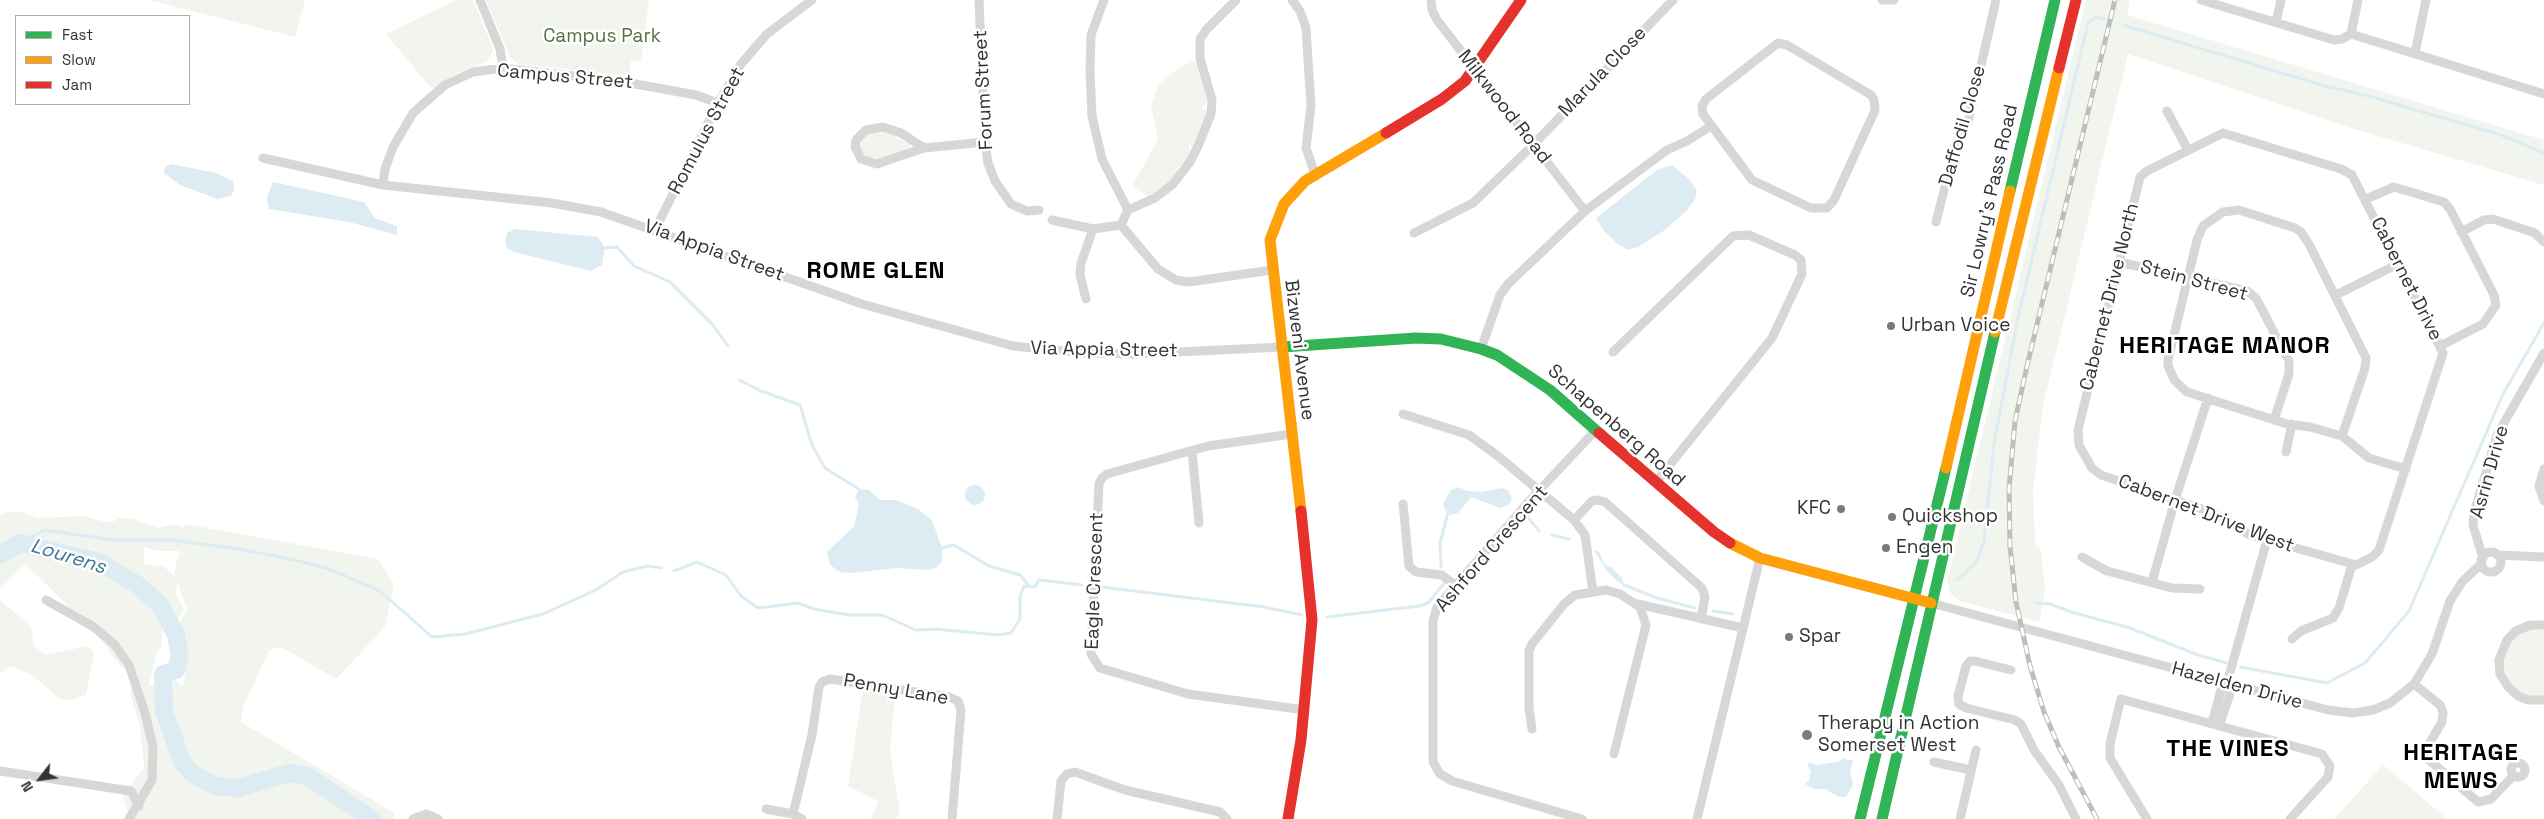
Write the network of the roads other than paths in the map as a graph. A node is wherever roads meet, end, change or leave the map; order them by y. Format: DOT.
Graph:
graph roads {
  1 [pos="480,0"];
  2 [pos="812,0"];
  3 [pos="979,0"];
  4 [pos="1104,0"];
  5 [pos="1236,0"];
  6 [pos="1292,0"];
  7 [pos="1432,0"];
  8 [pos="1521,0"];
  9 [pos="1673,0"];
  10 [pos="1882,0"];
  11 [pos="1894,0"];
  12 [pos="1996,0"];
  13 [pos="2055,0"];
  14 [pos="2076,0"];
  15 [pos="2201,0"];
  16 [pos="2281,0"];
  17 [pos="2358,0"];
  18 [pos="2426,0"];
  19 [pos="2276,22"];
  20 [pos="2351,34"];
  21 [pos="2415,54"];
  22 [pos="503,68"];
  23 [pos="1475,70"];
  24 [pos="2544,94"];
  25 [pos="718,103"];
  26 [pos="2167,111"];
  27 [pos="1711,126"];
  28 [pos="985,142"];
  29 [pos="1533,145"];
  30 [pos="924,148"];
  31 [pos="2188,150"];
  32 [pos="263,158"];
  33 [pos="1315,174"];
  34 [pos="382,185"];
  35 [pos="2366,200"];
  36 [pos="1039,210"];
  37 [pos="1128,210"];
  38 [pos="1584,211"];
  39 [pos="1052,220"];
  40 [pos="1936,222"];
  41 [pos="1121,225"];
  42 [pos="655,230"];
  43 [pos="1092,230"];
  44 [pos="2461,232"];
  45 [pos="1414,234"];
  46 [pos="2544,242"];
  47 [pos="2119,262"];
  48 [pos="2398,264"];
  49 [pos="1272,270"];
  50 [pos="2189,278"];
  51 [pos="2336,295"];
  52 [pos="1086,299"];
  53 [pos="1282,346"];
  54 [pos="2440,346"];
  55 [pos="1481,349"];
  56 [pos="1614,352"];
  57 [pos="2544,353"];
  58 [pos="2208,398"];
  59 [pos="1403,414"];
  60 [pos="2274,420"];
  61 [pos="2292,424"];
  62 [pos="1596,430"];
  63 [pos="1292,434"];
  64 [pos="2342,436"];
  65 [pos="1192,451"];
  66 [pos="2286,452"];
  67 [pos="2092,468"];
  68 [pos="2406,469"];
  69 [pos="2544,469"];
  70 [pos="1656,482"];
  71 [pos="1540,491"];
  72 [pos="2175,500"];
  73 [pos="2544,500"];
  74 [pos="1403,504"];
  75 [pos="1574,520"];
  76 [pos="1199,522"];
  77 [pos="2267,540"];
  78 [pos="2514,556"];
  79 [pos="2544,556"];
  80 [pos="2082,557"];
  81 [pos="1760,558"];
  82 [pos="2487,560"];
  83 [pos="2352,565"];
  84 [pos="2500,565"];
  85 [pos="2152,582"];
  86 [pos="1456,586"];
  87 [pos="2200,589"];
  88 [pos="1593,592"];
  89 [pos="1914,598"];
  90 [pos="46,600"];
  91 [pos="1931,603"];
  92 [pos="1638,604"];
  93 [pos="1701,619"];
  94 [pos="2544,625"];
  95 [pos="1743,628"];
  96 [pos="2292,639"];
  97 [pos="2011,670"];
  98 [pos="2227,683"];
  99 [pos="2414,684"];
  100 [pos="2544,700"];
  101 [pos="1304,710"];
  102 [pos="2215,724"];
  103 [pos="1532,729"];
  104 [pos="1976,750"];
  105 [pos="1614,754"];
  106 [pos="1934,762"];
  107 [pos="1971,770"];
  108 [pos="0,771"];
  109 [pos="2514,775"];
  110 [pos="139,806"];
  111 [pos="766,809"];
  112 [pos="793,814"];
  113 [pos="130,819"];
  114 [pos="413,819"];
  115 [pos="438,819"];
  116 [pos="802,819"];
  117 [pos="952,819"];
  118 [pos="1057,819"];
  119 [pos="1227,819"];
  120 [pos="1288,819"];
  121 [pos="1582,819"];
  122 [pos="1698,819"];
  123 [pos="1860,819"];
  124 [pos="1882,819"];
  125 [pos="1960,819"];
  126 [pos="2076,819"];
  127 [pos="2147,819"];
  128 [pos="2290,819"];
  1 -- 22 [label="street"];
  2 -- 25 [label="street, Romulus Street"];
  3 -- 28 [label="street, Forum Street"];
  4 -- 37 [label="street"];
  5 -- 37 [label="street"];
  6 -- 33 [label="street"];
  7 -- 23 [label="street, Milkwood Road"];
  8 -- 23 [label="street, Bizweni Avenue"];
  9 -- 29 [label="street, Marula Close"];
  10 -- 11 [label="street"];
  12 -- 40 [label="street, Daffodil Close"];
  13 -- 89 [label="street, Sir Lowry's Pass Road"];
  14 -- 91 [label="street, Sir Lowry's Pass Road"];
  15 -- 19 [label="street"];
  16 -- 19 [label="street"];
  17 -- 20 [label="street"];
  18 -- 21 [label="street"];
  19 -- 20 [label="street"];
  20 -- 21 [label="street"];
  21 -- 24 [label="street"];
  22 -- 25 [label="street, Campus Street"];
  22 -- 34 [label="street, Campus Street"];
  23 -- 29 [label="street, Milkwood Road"];
  23 -- 33 [label="street, Bizweni Avenue"];
  25 -- 42 [label="street, Romulus Street"];
  26 -- 31 [label="street"];
  27 -- 27 [label="street"];
  27 -- 38 [label="street"];
  28 -- 30 [label="street"];
  28 -- 36 [label="street, Forum Street"];
  29 -- 38 [label="street, Milkwood Road"];
  29 -- 45 [label="street, Marula Close"];
  30 -- 30 [label="street"];
  31 -- 35 [label="street, Cabernet Drive"];
  31 -- 47 [label="street, Cabernet Drive North"];
  32 -- 34 [label="street, Via Appia Street"];
  33 -- 49 [label="street, Bizweni Avenue"];
  34 -- 42 [label="street, Via Appia Street"];
  35 -- 44 [label="street"];
  35 -- 48 [label="street, Cabernet Drive"];
  37 -- 41 [label="street"];
  38 -- 55 [label="street"];
  39 -- 43 [label="street"];
  41 -- 43 [label="street"];
  41 -- 49 [label="street"];
  42 -- 53 [label="street, Via Appia Street"];
  43 -- 52 [label="street"];
  44 -- 46 [label="street"];
  44 -- 54 [label="street"];
  47 -- 50 [label="street, Stein Street"];
  47 -- 67 [label="street, Cabernet Drive North"];
  48 -- 51 [label="street"];
  48 -- 54 [label="street, Cabernet Drive"];
  49 -- 53 [label="street, Bizweni Avenue"];
  50 -- 51 [label="street"];
  50 -- 58 [label="street"];
  50 -- 60 [label="street, Stein Street"];
  51 -- 64 [label="street"];
  53 -- 55 [label="street, Schapenberg Road"];
  53 -- 63 [label="street, Bizweni Avenue"];
  54 -- 68 [label="street, Cabernet Drive"];
  55 -- 62 [label="street, Schapenberg Road"];
  56 -- 70 [label="street"];
  57 -- 82 [label="street, Asrin Drive"];
  58 -- 60 [label="street"];
  58 -- 72 [label="street"];
  59 -- 71 [label="street"];
  60 -- 61 [label="street"];
  61 -- 64 [label="street"];
  61 -- 66 [label="street"];
  62 -- 70 [label="street, Schapenberg Road"];
  62 -- 71 [label="street, Ashford Crescent"];
  63 -- 65 [label="street, Eagle Crescent"];
  63 -- 101 [label="street, Bizweni Avenue"];
  64 -- 68 [label="street"];
  65 -- 76 [label="street"];
  65 -- 101 [label="street, Eagle Crescent"];
  67 -- 72 [label="street, Cabernet Drive West"];
  68 -- 83 [label="street, Cabernet Drive"];
  69 -- 73 [label="street"];
  70 -- 81 [label="street, Schapenberg Road"];
  71 -- 75 [label="street"];
  71 -- 86 [label="street, Ashford Crescent"];
  72 -- 77 [label="street, Cabernet Drive West"];
  72 -- 85 [label="street"];
  74 -- 86 [label="street"];
  75 -- 88 [label="street"];
  75 -- 93 [label="street"];
  77 -- 83 [label="street, Cabernet Drive West"];
  77 -- 98 [label="street"];
  78 -- 79 [label="street, Hazelden Drive"];
  78 -- 82 [label="street, Hazelden Drive"];
  78 -- 84 [label="street"];
  80 -- 85 [label="street"];
  81 -- 89 [label="street, Schapenberg Road"];
  81 -- 95 [label="street"];
  82 -- 84 [label="street, Asrin Drive"];
  82 -- 84 [label="street"];
  82 -- 99 [label="street, Hazelden Drive"];
  83 -- 96 [label="street"];
  85 -- 87 [label="street"];
  86 -- 121 [label="street, Ashford Crescent"];
  88 -- 92 [label="street"];
  88 -- 103 [label="street"];
  89 -- 91 [label="street, Schapenberg Road"];
  89 -- 123 [label="street, Sir Lowry's Pass Road"];
  90 -- 110 [label="street"];
  91 -- 98 [label="street, Hazelden Drive"];
  91 -- 124 [label="street, Sir Lowry's Pass Road"];
  92 -- 93 [label="street"];
  92 -- 105 [label="street"];
  93 -- 95 [label="street"];
  94 -- 100 [label="street"];
  95 -- 122 [label="street"];
  97 -- 126 [label="street"];
  98 -- 99 [label="street, Hazelden Drive"];
  98 -- 102 [label="street"];
  99 -- 109 [label="street"];
  101 -- 120 [label="street, Bizweni Avenue"];
  102 -- 127 [label="street"];
  102 -- 128 [label="street"];
  104 -- 107 [label="street"];
  106 -- 107 [label="street"];
  107 -- 125 [label="street"];
  108 -- 110 [label="street"];
  110 -- 113 [label="street"];
  111 -- 112 [label="street"];
  112 -- 116 [label="street"];
  112 -- 117 [label="street, Penny Lane"];
  114 -- 115 [label="street"];
  118 -- 119 [label="street"];
}
